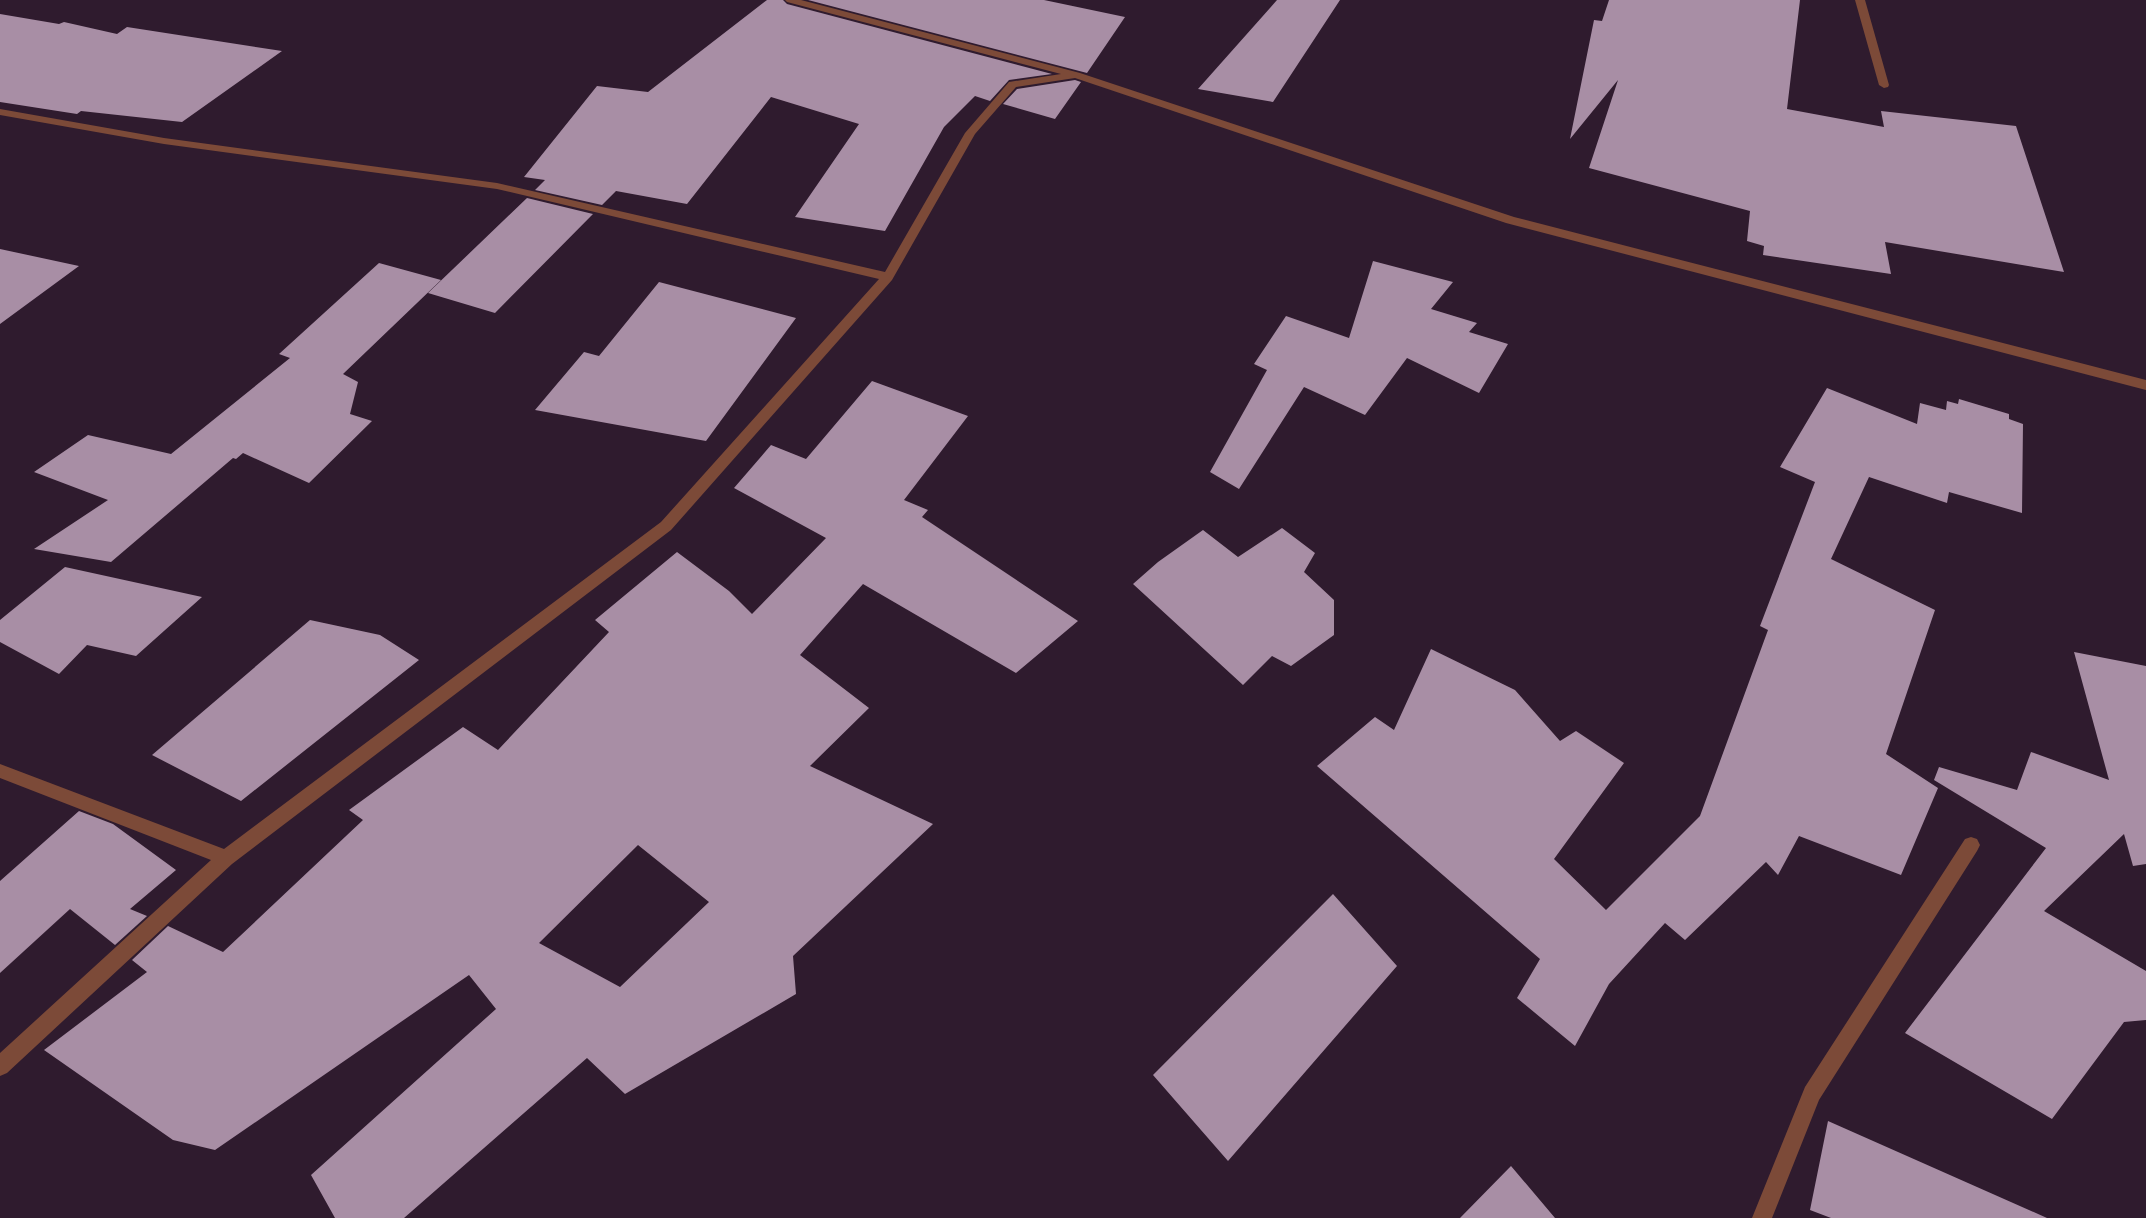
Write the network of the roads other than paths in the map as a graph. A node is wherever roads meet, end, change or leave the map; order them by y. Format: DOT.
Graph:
graph roads {
  1 [pos="790,0"];
  2 [pos="1860,0"];
  3 [pos="1076,75"];
  4 [pos="1884,85"];
  5 [pos="0,112"];
  6 [pos="888,277"];
  7 [pos="2146,385"];
  8 [pos="0,771"];
  9 [pos="1971,845"];
  10 [pos="226,858"];
  11 [pos="0,1066"];
  12 [pos="1762,1218"];
  1 -- 3 [label="street"];
  2 -- 4 [label="street"];
  3 -- 6 [label="street"];
  3 -- 7 [label="street"];
  5 -- 6 [label="street"];
  6 -- 10 [label="street"];
  8 -- 10 [label="street"];
  9 -- 12 [label="street"];
  10 -- 11 [label="street"];
}
